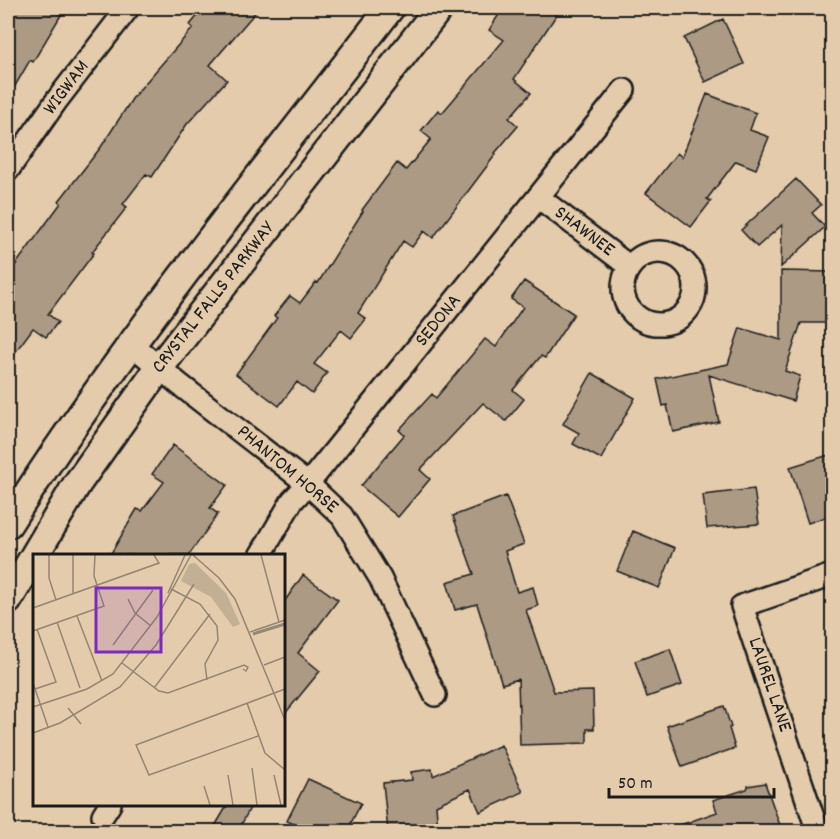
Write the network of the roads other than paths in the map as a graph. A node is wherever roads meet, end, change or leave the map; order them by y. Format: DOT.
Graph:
graph roads {
  1 [pos="128,8"];
  2 [pos="390,8"];
  3 [pos="439,8"];
  4 [pos="624,90"];
  5 [pos="8,170"];
  6 [pos="538,197"];
  7 [pos="630,267"];
  8 [pos="131,344"];
  9 [pos="159,368"];
  10 [pos="308,484"];
  11 [pos="8,524"];
  12 [pos="35,554"];
  13 [pos="261,554"];
  14 [pos="33,558"];
  15 [pos="832,575"];
  16 [pos="8,600"];
  17 [pos="435,695"];
  18 [pos="818,831"];
  1 -- 5 [label="street, WIGWAM"];
  2 -- 8 [label="main road, CRYSTAL FALLS PARKWAY"];
  3 -- 9 [label="main road, CRYSTAL FALLS PARKWAY"];
  4 -- 6 [label="street, SEDONA"];
  6 -- 7 [label="street, SHAWNEE"];
  6 -- 10 [label="street, SEDONA"];
  8 -- 9 [label="street, PHANTOM HORSE"];
  8 -- 11 [label="main road, CRYSTAL FALLS PARKWAY"];
  9 -- 10 [label="street, PHANTOM HORSE"];
  9 -- 12 [label="main road, CRYSTAL FALLS PARKWAY"];
  10 -- 13 [label="street, SEDONA"];
  10 -- 17 [label="street, PHANTOM HORSE"];
  14 -- 16 [label="main road, CRYSTAL FALLS PARKWAY"];
  15 -- 18 [label="street, LAUREL LANE"];
}
